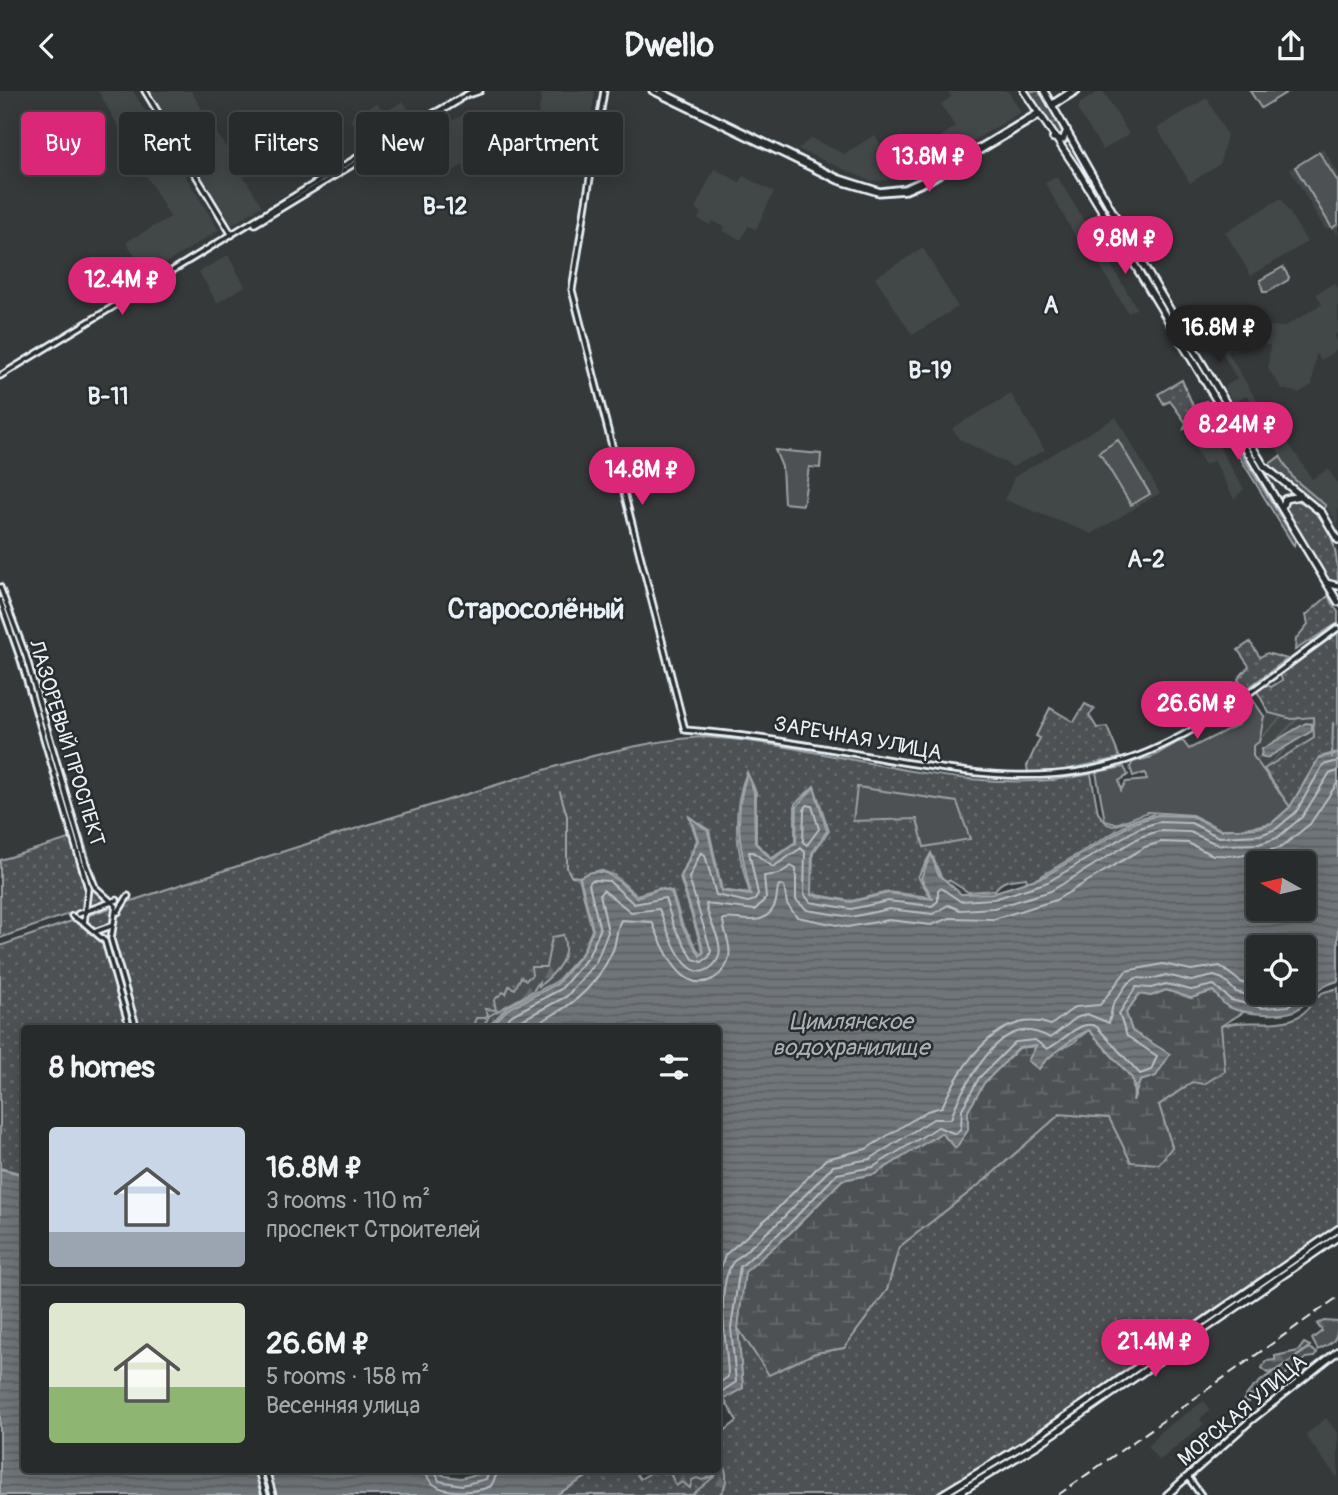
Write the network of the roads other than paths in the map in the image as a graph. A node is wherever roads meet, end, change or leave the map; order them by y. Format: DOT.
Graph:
graph roads {
  1 [pos="144,91"];
  2 [pos="473,91"];
  3 [pos="480,91"];
  4 [pos="603,91"];
  5 [pos="652,91"];
  6 [pos="660,91"];
  7 [pos="1024,91"];
  8 [pos="1044,91"];
  9 [pos="1074,91"];
  10 [pos="1052,105"];
  11 [pos="1038,114"];
  12 [pos="1067,128"];
  13 [pos="1053,138"];
  14 [pos="232,237"];
  15 [pos="0,376"];
  16 [pos="1300,496"];
  17 [pos="1282,511"];
  18 [pos="1338,540"];
  19 [pos="1326,583"];
  20 [pos="1338,586"];
  21 [pos="0,587"];
  22 [pos="0,600"];
  23 [pos="1338,602"];
  24 [pos="1338,628"];
  25 [pos="128,896"];
  26 [pos="117,900"];
  27 [pos="111,902"];
  28 [pos="85,911"];
  29 [pos="117,913"];
  30 [pos="78,914"];
  31 [pos="72,916"];
  32 [pos="84,923"];
  33 [pos="111,926"];
  34 [pos="95,932"];
  35 [pos="129,1025"];
  36 [pos="137,1025"];
  37 [pos="1338,1229"];
  38 [pos="1338,1237"];
  39 [pos="1338,1351"];
  40 [pos="259,1473"];
  41 [pos="267,1473"];
  42 [pos="1188,1477"];
  43 [pos="265,1495"];
  44 [pos="273,1495"];
  45 [pos="941,1495"];
  46 [pos="955,1495"];
  47 [pos="1167,1495"];
  48 [pos="1201,1495"];
  1 -- 14 [label="street"];
  2 -- 14 [label="street"];
  3 -- 14 [label="street"];
  4 -- 24 [label="street, ЗАРЕЧНАЯ УЛИЦА"];
  5 -- 11 [label="street"];
  6 -- 11 [label="street"];
  7 -- 11 [label="main road"];
  8 -- 10 [label="main road"];
  9 -- 10 [label="street"];
  10 -- 12 [label="main road"];
  11 -- 13 [label="main road"];
  12 -- 13 [label="main road"];
  12 -- 16 [label="main road"];
  13 -- 17 [label="main road"];
  14 -- 15 [label="street"];
  16 -- 17 [label="main road"];
  16 -- 18 [label="main road"];
  17 -- 19 [label="main road"];
  19 -- 20 [label="main road"];
  19 -- 23 [label="main road"];
  21 -- 27 [label="street, ЛАЗОРЕВЫЙ ПРОСПЕКТ"];
  22 -- 28 [label="street, ЛАЗОРЕВЫЙ ПРОСПЕКТ"];
  25 -- 29 [label="street"];
  26 -- 27 [label="street"];
  27 -- 28 [label="street"];
  27 -- 29 [label="street, ЛАЗОРЕВЫЙ ПРОСПЕКТ"];
  28 -- 30 [label="street"];
  28 -- 32 [label="street, ЛАЗОРЕВЫЙ ПРОСПЕКТ"];
  29 -- 33 [label="street"];
  31 -- 32 [label="street"];
  32 -- 34 [label="street"];
  33 -- 34 [label="street"];
  33 -- 36 [label="street"];
  34 -- 35 [label="street"];
  37 -- 45 [label="main road"];
  38 -- 46 [label="main road"];
  39 -- 42 [label="main road, МОРСКАЯ УЛИЦА"];
  40 -- 43 [label="street"];
  41 -- 44 [label="street"];
  42 -- 47 [label="main road, МОРСКАЯ УЛИЦА"];
  42 -- 48 [label="street"];
}
